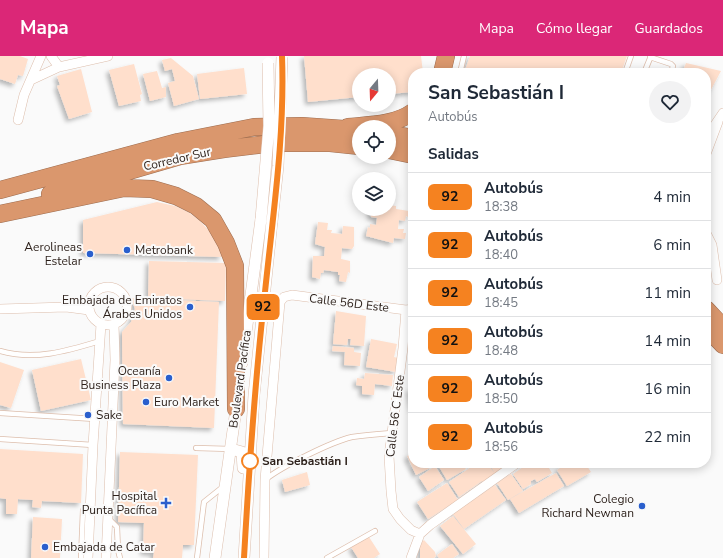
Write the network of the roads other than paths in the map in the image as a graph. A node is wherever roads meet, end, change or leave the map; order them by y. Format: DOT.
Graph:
graph roads {
  1 [pos="41,56"];
  2 [pos="51,56"];
  3 [pos="108,56"];
  4 [pos="446,56"];
  5 [pos="464,56"];
  6 [pos="631,56"];
  7 [pos="651,56"];
  8 [pos="282,57"];
  9 [pos="268,59"];
  10 [pos="74,60"];
  11 [pos="59,67"];
  12 [pos="443,68"];
  13 [pos="461,68"];
  14 [pos="627,68"];
  15 [pos="646,68"];
  16 [pos="672,68"];
  17 [pos="31,80"];
  18 [pos="723,113"];
  19 [pos="408,116"];
  20 [pos="18,120"];
  21 [pos="718,122"];
  22 [pos="341,128"];
  23 [pos="352,129"];
  24 [pos="711,131"];
  25 [pos="396,135"];
  26 [pos="408,137"];
  27 [pos="711,141"];
  28 [pos="352,145"];
  29 [pos="396,151"];
  30 [pos="408,154"];
  31 [pos="60,173"];
  32 [pos="0,182"];
  33 [pos="0,190"];
  34 [pos="0,208"];
  35 [pos="0,214"];
  36 [pos="267,220"];
  37 [pos="711,242"];
  38 [pos="717,280"];
  39 [pos="0,309"];
  40 [pos="408,309"];
  41 [pos="89,310"];
  42 [pos="711,314"];
  43 [pos="408,316"];
  44 [pos="101,324"];
  45 [pos="114,324"];
  46 [pos="723,327"];
  47 [pos="711,332"];
  48 [pos="100,341"];
  49 [pos="723,345"];
  50 [pos="0,351"];
  51 [pos="236,409"];
  52 [pos="0,413"];
  53 [pos="95,419"];
  54 [pos="392,433"];
  55 [pos="0,439"];
  56 [pos="93,445"];
  57 [pos="196,448"];
  58 [pos="230,449"];
  59 [pos="510,468"];
  60 [pos="265,480"];
  61 [pos="225,486"];
  62 [pos="247,504"];
  63 [pos="91,506"];
  64 [pos="108,517"];
  65 [pos="375,531"];
  66 [pos="420,534"];
  67 [pos="81,558"];
  68 [pos="88,558"];
  69 [pos="106,558"];
  70 [pos="120,558"];
  71 [pos="197,558"];
  72 [pos="215,558"];
  73 [pos="244,558"];
  74 [pos="264,558"];
  75 [pos="327,558"];
  76 [pos="411,558"];
  1 -- 17 [label="street"];
  2 -- 11 [label="street"];
  3 -- 10 [label="street"];
  4 -- 12 [label="highway"];
  5 -- 13 [label="lane"];
  6 -- 14 [label="lane"];
  7 -- 15 [label="lane"];
  7 -- 16 [label="lane"];
  8 -- 36 [label="street, Boulevard Pacífica, bridge"];
  9 -- 36 [label="street, Boulevard Pacífica, bridge"];
  10 -- 11 [label="street"];
  11 -- 17 [label="street"];
  17 -- 20 [label="street"];
  18 -- 21 [label="street"];
  19 -- 22 [label="highway"];
  21 -- 24 [label="street"];
  21 -- 27 [label="street"];
  22 -- 23 [label="highway, Corredor Sur"];
  22 -- 31 [label="highway, Corredor Sur"];
  25 -- 26 [label="highway"];
  28 -- 34 [label="highway, Corredor Sur"];
  29 -- 30 [label="highway"];
  31 -- 32 [label="highway"];
  31 -- 33 [label="highway, Corredor Sur"];
  35 -- 51 [label="highway"];
  36 -- 51 [label="street, Boulevard Pacífica"];
  36 -- 62 [label="street, Boulevard Pacífica"];
  37 -- 38 [label="street"];
  39 -- 41 [label="street"];
  40 -- 60 [label="street, Calle 56D Este"];
  41 -- 44 [label="street"];
  41 -- 45 [label="street"];
  42 -- 46 [label="highway"];
  43 -- 54 [label="street, Calle 56 C Este"];
  44 -- 45 [label="street"];
  44 -- 48 [label="street"];
  45 -- 64 [label="street"];
  47 -- 49 [label="highway"];
  48 -- 50 [label="lane"];
  48 -- 53 [label="street"];
  51 -- 58 [label="street, Boulevard Pacífica"];
  52 -- 53 [label="lane"];
  53 -- 56 [label="street"];
  54 -- 60 [label="lane"];
  54 -- 66 [label="street, Calle 56 C Este"];
  55 -- 56 [label="lane"];
  56 -- 63 [label="street"];
  57 -- 58 [label="lane"];
  58 -- 61 [label="street, Boulevard Pacífica"];
  58 -- 62 [label="street"];
  59 -- 66 [label="street"];
  60 -- 74 [label="street"];
  61 -- 71 [label="lane"];
  61 -- 72 [label="street, Boulevard Pacífica"];
  62 -- 73 [label="street, Boulevard Pacífica"];
  63 -- 67 [label="lane"];
  63 -- 68 [label="street"];
  64 -- 69 [label="street"];
  64 -- 70 [label="lane"];
  65 -- 75 [label="lane"];
  66 -- 76 [label="street"];
}
